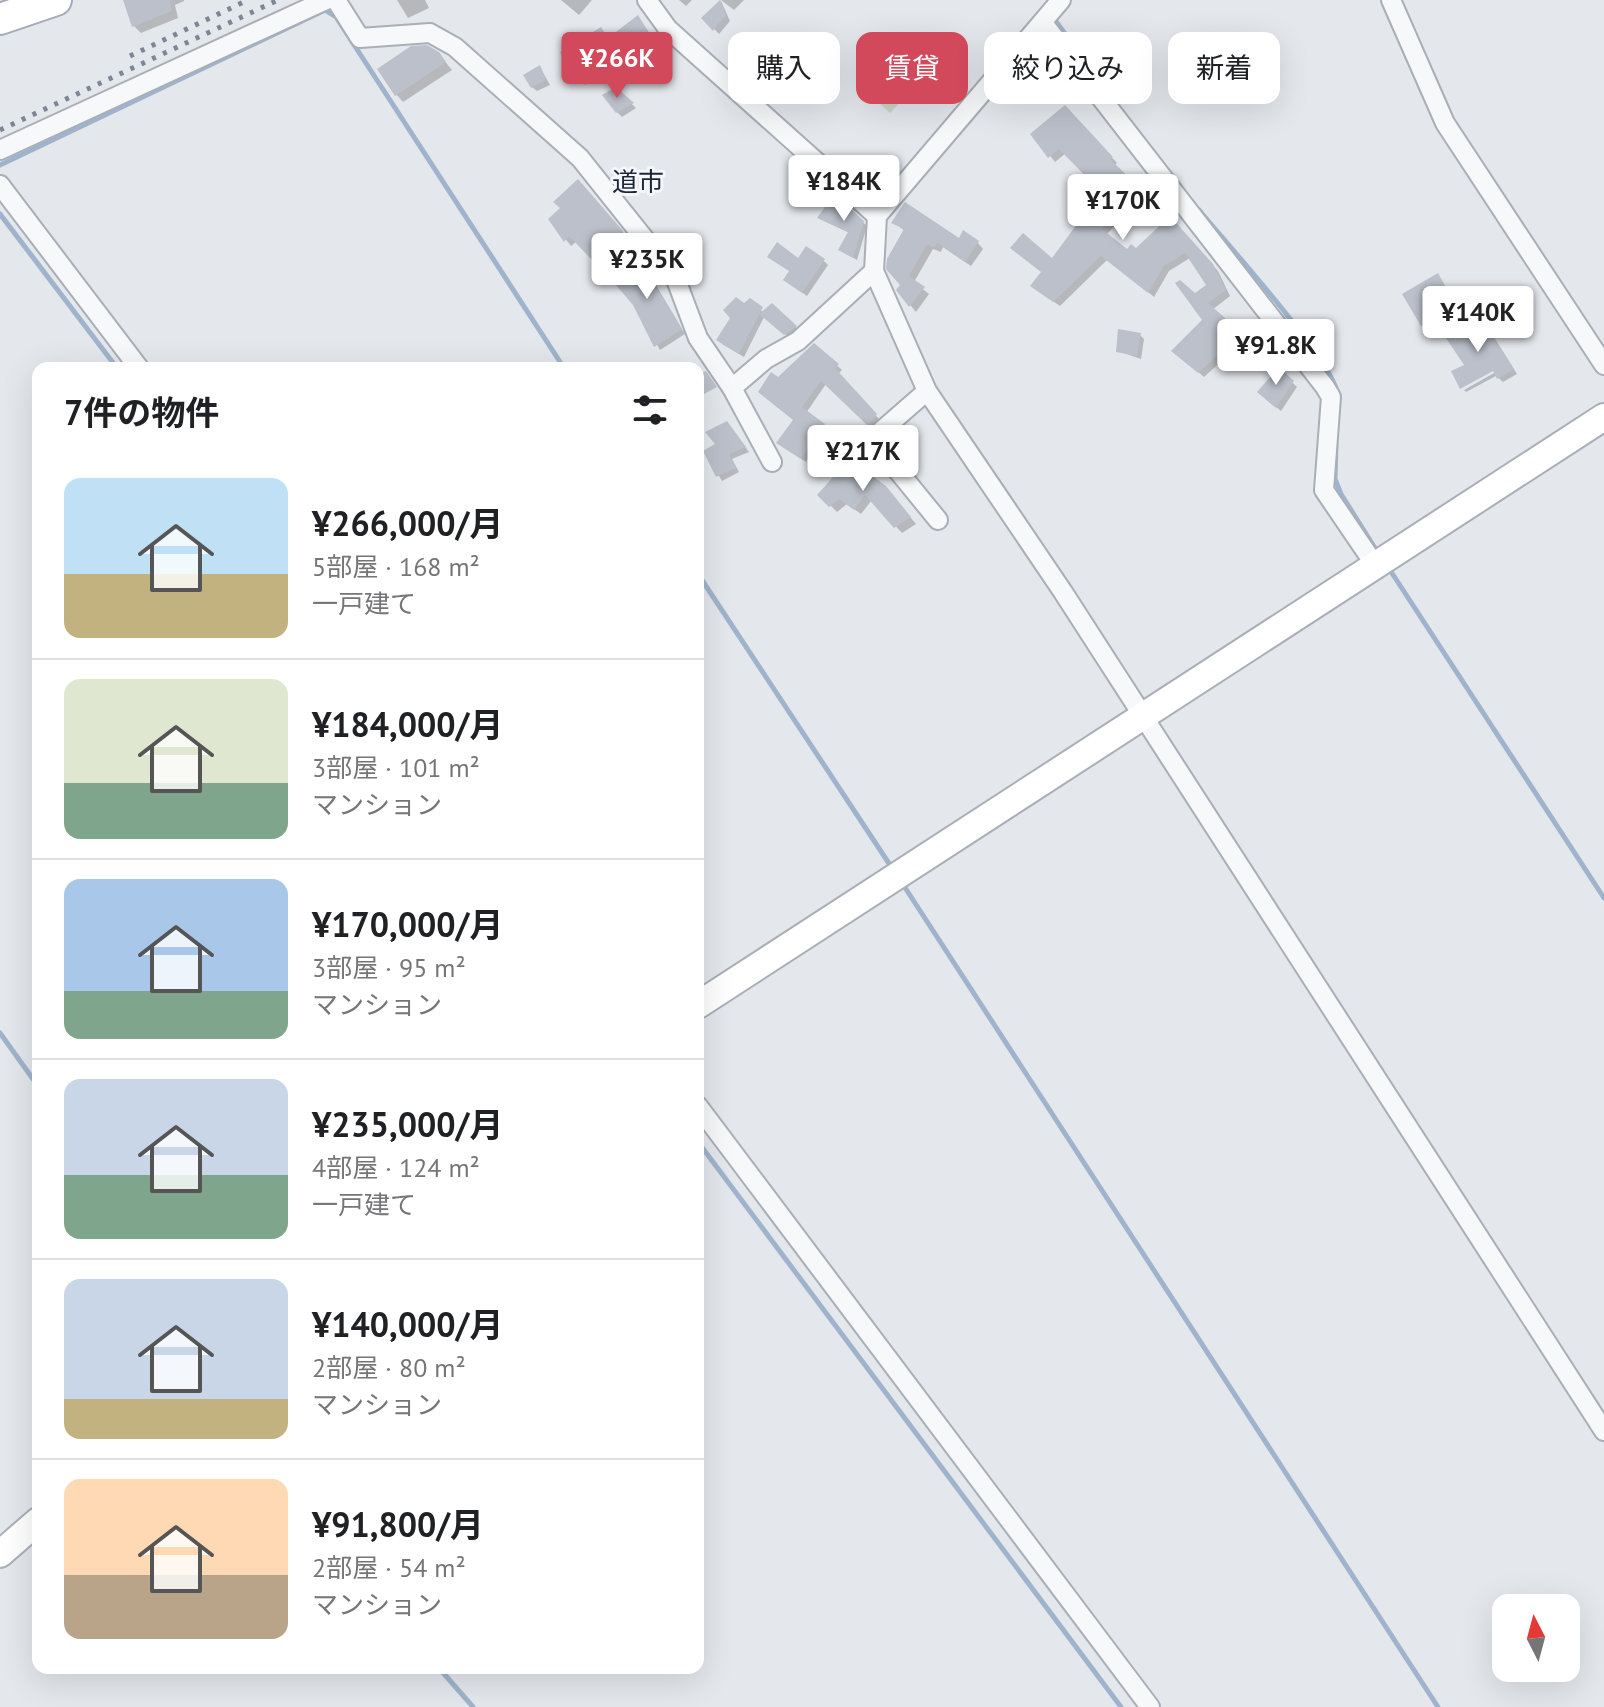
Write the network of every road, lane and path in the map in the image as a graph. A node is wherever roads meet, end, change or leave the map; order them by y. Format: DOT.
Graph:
graph roads {
  1 [pos="56,0"];
  2 [pos="326,0"];
  3 [pos="336,0"];
  4 [pos="647,0"];
  5 [pos="1061,0"];
  6 [pos="1391,0"];
  7 [pos="7,11"];
  8 [pos="1043,23"];
  9 [pos="0,150"];
  10 [pos="0,185"];
  11 [pos="877,216"];
  12 [pos="874,271"];
  13 [pos="134,362"];
  14 [pos="1604,365"];
  15 [pos="732,388"];
  16 [pos="927,391"];
  17 [pos="1604,417"];
  18 [pos="772,462"];
  19 [pos="938,520"];
  20 [pos="1375,565"];
  21 [pos="1141,716"];
  22 [pos="704,1001"];
  23 [pos="704,1114"];
  24 [pos="1604,1431"];
  25 [pos="32,1526"];
  26 [pos="0,1554"];
  27 [pos="1150,1707"];
  1 -- 7 [label="main road"];
  2 -- 9 [label="street"];
  3 -- 15 [label="street"];
  4 -- 11 [label="street"];
  5 -- 8 [label="street"];
  6 -- 14 [label="street"];
  8 -- 11 [label="street"];
  8 -- 20 [label="street"];
  10 -- 13 [label="street"];
  11 -- 12 [label="street"];
  12 -- 15 [label="street"];
  12 -- 16 [label="street"];
  15 -- 18 [label="street"];
  16 -- 19 [label="street"];
  16 -- 21 [label="street"];
  17 -- 20 [label="street"];
  20 -- 21 [label="street"];
  21 -- 22 [label="street"];
  21 -- 24 [label="street"];
  23 -- 27 [label="street"];
  25 -- 26 [label="street"];
}
